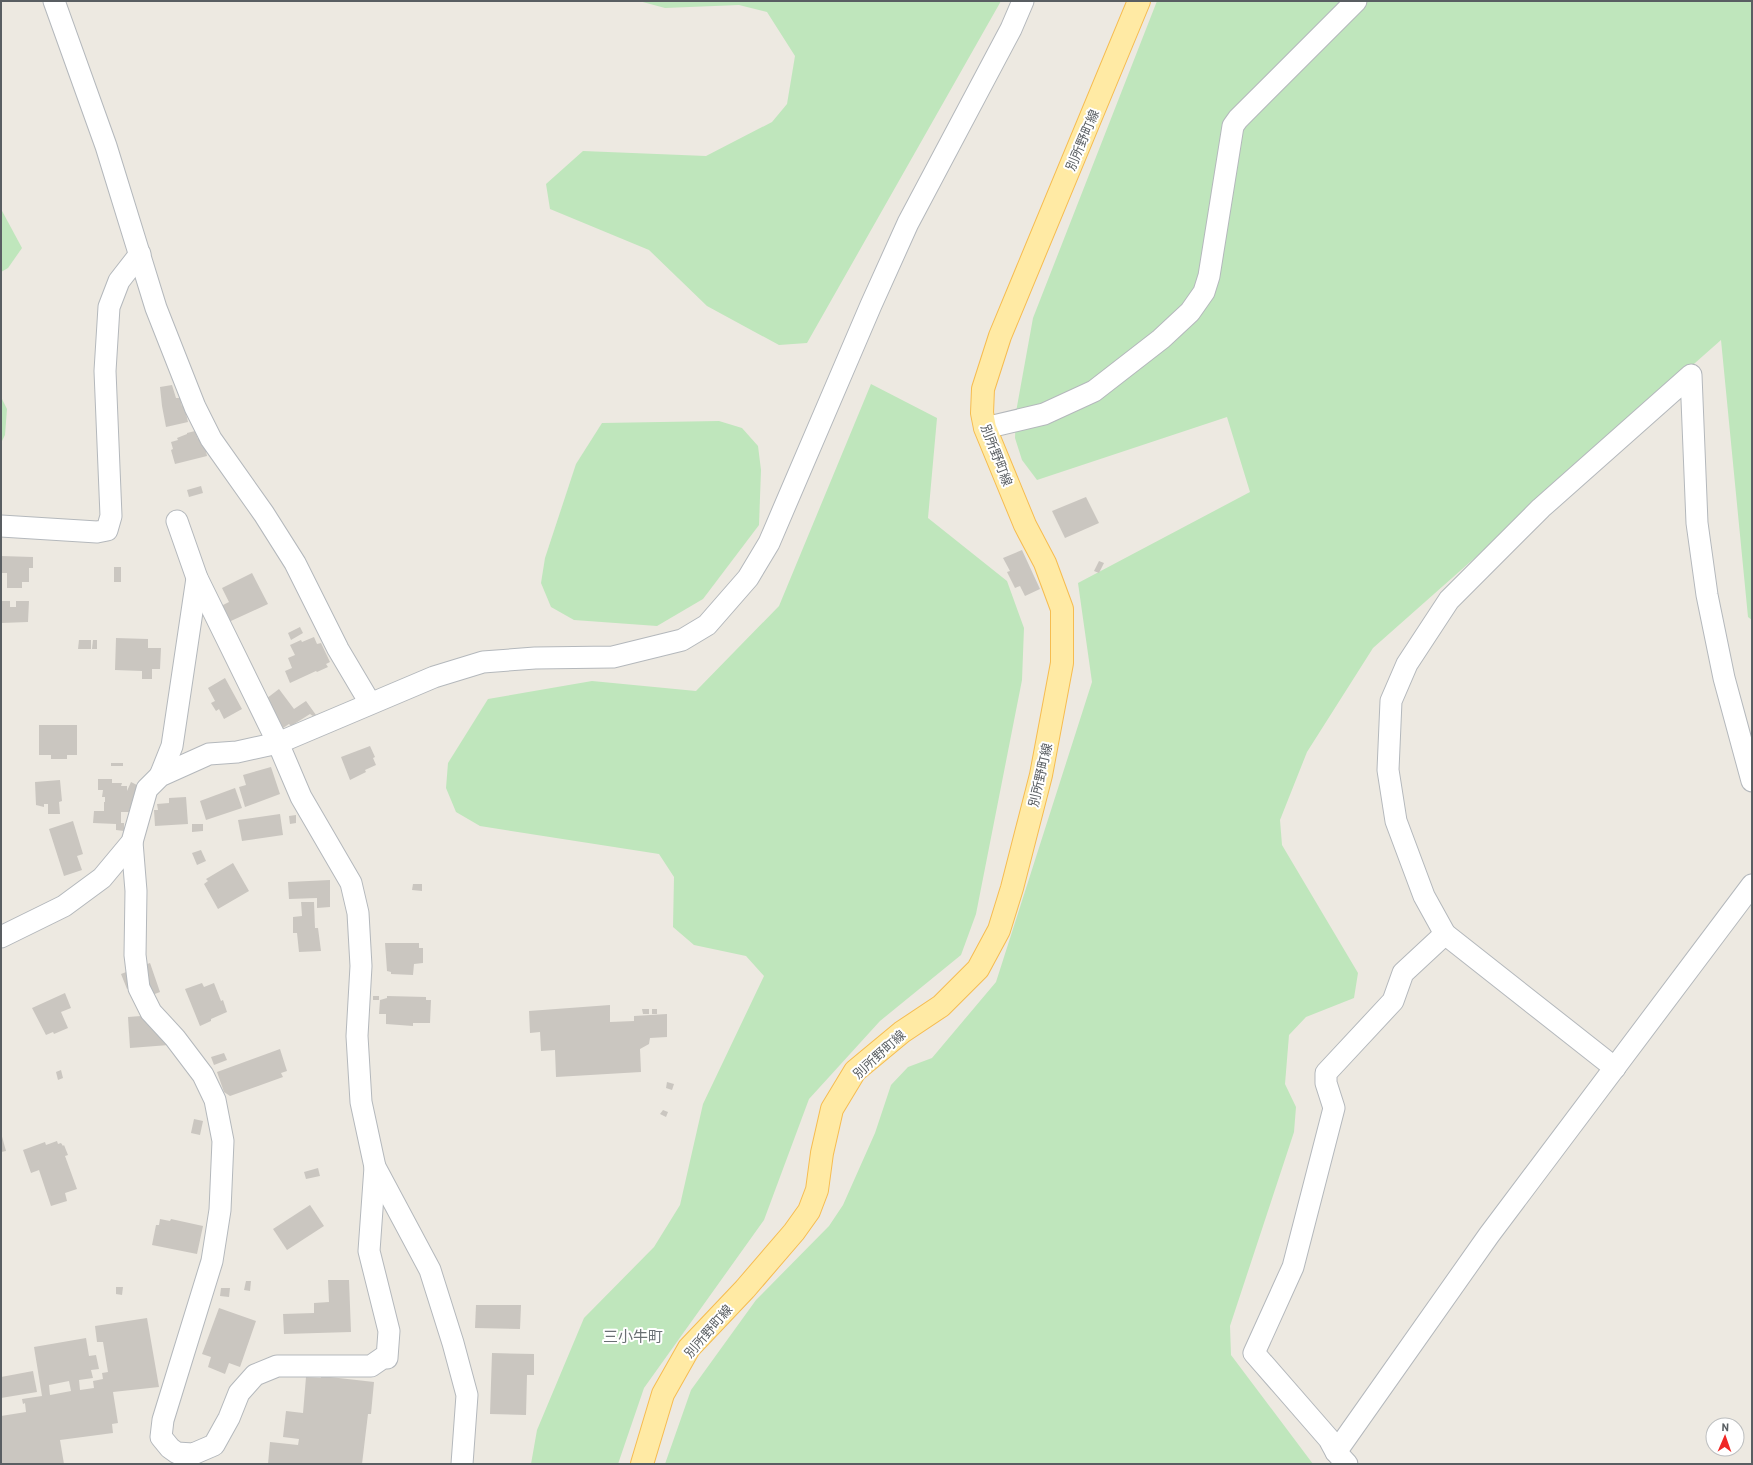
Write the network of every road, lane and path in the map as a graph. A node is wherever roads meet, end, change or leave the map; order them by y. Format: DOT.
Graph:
graph roads {
  1 [pos="54,1"];
  2 [pos="1023,1"];
  3 [pos="1139,1"];
  4 [pos="1356,1"];
  5 [pos="140,254"];
  6 [pos="985,428"];
  7 [pos="178,521"];
  8 [pos="1,526"];
  9 [pos="197,578"];
  10 [pos="370,703"];
  11 [pos="278,743"];
  12 [pos="160,776"];
  13 [pos="1752,781"];
  14 [pos="132,842"];
  15 [pos="1752,885"];
  16 [pos="1445,934"];
  17 [pos="1,937"];
  18 [pos="1615,1068"];
  19 [pos="375,1167"];
  20 [pos="1342,1458"];
  21 [pos="462,1464"];
  22 [pos="642,1464"];
  1 -- 5 [label="street"];
  2 -- 10 [label="street"];
  3 -- 6 [label="main road, 別所野町線"];
  4 -- 6 [label="street"];
  5 -- 8 [label="street"];
  5 -- 10 [label="street"];
  6 -- 22 [label="main road, 別所野町線"];
  7 -- 9 [label="street"];
  9 -- 11 [label="street"];
  9 -- 12 [label="street"];
  10 -- 11 [label="street"];
  11 -- 12 [label="street"];
  11 -- 19 [label="street"];
  12 -- 14 [label="street"];
  13 -- 16 [label="street"];
  14 -- 17 [label="street"];
  14 -- 19 [label="street"];
  15 -- 18 [label="street"];
  16 -- 18 [label="street"];
  16 -- 20 [label="street"];
  18 -- 20 [label="street"];
  19 -- 21 [label="street"];
}
